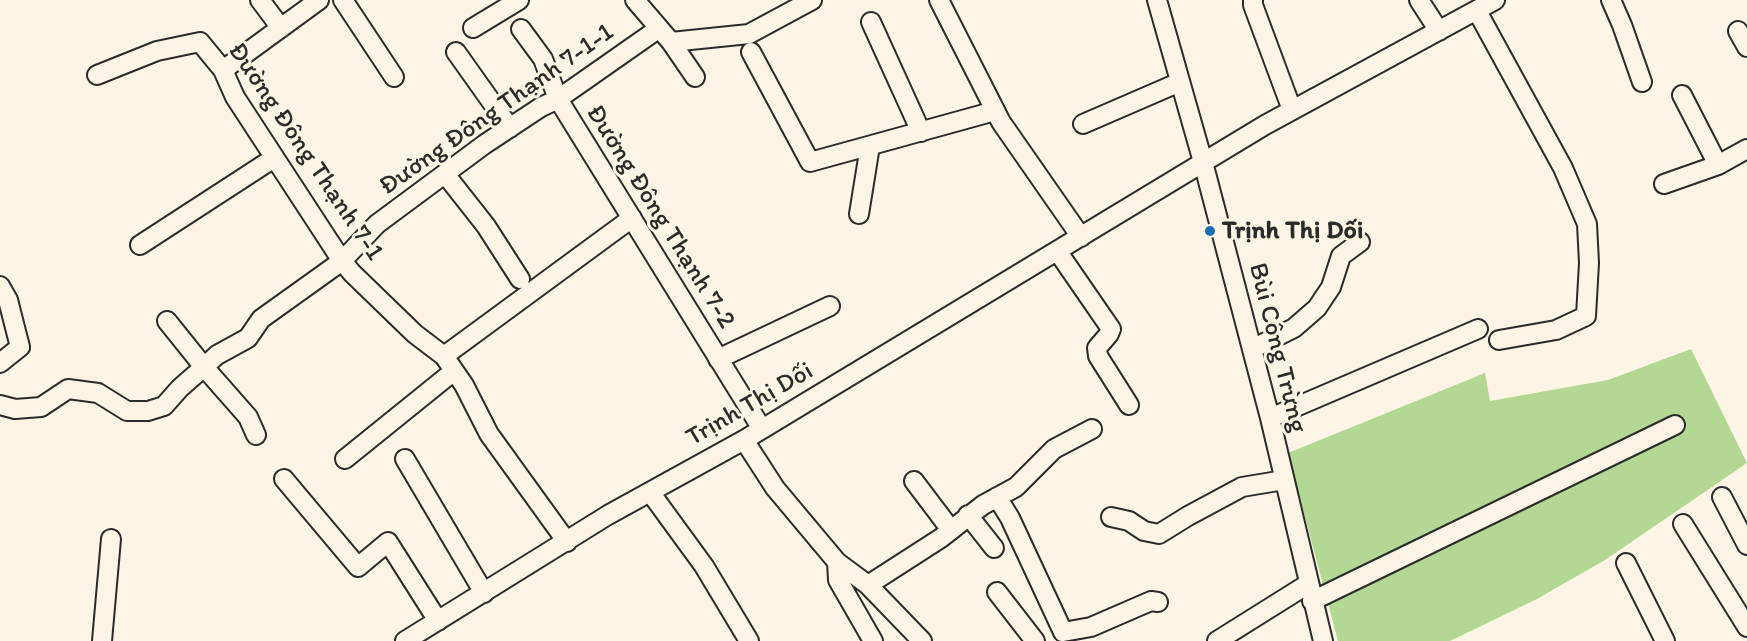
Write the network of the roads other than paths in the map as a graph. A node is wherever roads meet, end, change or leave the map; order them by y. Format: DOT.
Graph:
graph roads {
  1 [pos="260,0"];
  2 [pos="319,0"];
  3 [pos="343,0"];
  4 [pos="519,0"];
  5 [pos="635,0"];
  6 [pos="812,0"];
  7 [pos="939,0"];
  8 [pos="1157,0"];
  9 [pos="1254,0"];
  10 [pos="1419,0"];
  11 [pos="1495,0"];
  12 [pos="1611,0"];
  13 [pos="1477,11"];
  14 [pos="871,22"];
  15 [pos="281,28"];
  16 [pos="474,28"];
  17 [pos="521,29"];
  18 [pos="1439,31"];
  19 [pos="664,35"];
  20 [pos="456,52"];
  21 [pos="751,52"];
  22 [pos="223,70"];
  23 [pos="97,75"];
  24 [pos="695,76"];
  25 [pos="394,77"];
  26 [pos="1180,82"];
  27 [pos="1642,82"];
  28 [pos="1682,94"];
  29 [pos="558,99"];
  30 [pos="1292,110"];
  31 [pos="995,111"];
  32 [pos="1083,124"];
  33 [pos="510,128"];
  34 [pos="921,132"];
  35 [pos="870,146"];
  36 [pos="1747,149"];
  37 [pos="274,158"];
  38 [pos="1203,162"];
  39 [pos="1718,165"];
  40 [pos="445,174"];
  41 [pos="1664,184"];
  42 [pos="859,214"];
  43 [pos="632,218"];
  44 [pos="1081,237"];
  45 [pos="1360,242"];
  46 [pos="140,245"];
  47 [pos="1058,252"];
  48 [pos="342,261"];
  49 [pos="520,279"];
  50 [pos="0,286"];
  51 [pos="830,306"];
  52 [pos="167,321"];
  53 [pos="1478,328"];
  54 [pos="1499,340"];
  55 [pos="1252,349"];
  56 [pos="718,359"];
  57 [pos="0,363"];
  58 [pos="449,364"];
  59 [pos="204,367"];
  60 [pos="0,405"];
  61 [pos="1129,405"];
  62 [pos="1270,418"];
  63 [pos="1674,425"];
  64 [pos="762,429"];
  65 [pos="1092,429"];
  66 [pos="256,435"];
  67 [pos="744,440"];
  68 [pos="345,459"];
  69 [pos="405,459"];
  70 [pos="284,479"];
  71 [pos="1284,480"];
  72 [pos="914,481"];
  73 [pos="650,492"];
  74 [pos="1722,496"];
  75 [pos="997,497"];
  76 [pos="968,515"];
  77 [pos="1111,517"];
  78 [pos="1683,524"];
  79 [pos="951,530"];
  80 [pos="111,539"];
  81 [pos="567,542"];
  82 [pos="1747,545"];
  83 [pos="994,548"];
  84 [pos="837,562"];
  85 [pos="1626,563"];
  86 [pos="867,585"];
  87 [pos="484,592"];
  88 [pos="997,592"];
  89 [pos="1310,593"];
  90 [pos="1158,602"];
  91 [pos="1747,627"];
  92 [pos="433,630"];
  93 [pos="102,641"];
  94 [pos="405,641"];
  95 [pos="749,641"];
  96 [pos="873,641"];
  97 [pos="922,641"];
  98 [pos="1035,641"];
  99 [pos="1217,641"];
  100 [pos="1323,641"];
  101 [pos="1665,641"];
  1 -- 15 [label="street"];
  2 -- 15 [label="street"];
  3 -- 25 [label="street"];
  4 -- 16 [label="street"];
  5 -- 19 [label="street"];
  6 -- 19 [label="street"];
  7 -- 31 [label="street"];
  8 -- 26 [label="street, Bùi Công Trừng"];
  9 -- 30 [label="street"];
  10 -- 18 [label="street"];
  11 -- 13 [label="street, Trịnh Thị Dối"];
  12 -- 27 [label="street"];
  13 -- 18 [label="street, Trịnh Thị Dối"];
  13 -- 54 [label="street"];
  14 -- 34 [label="street"];
  15 -- 22 [label="street"];
  17 -- 29 [label="street, Đường Đông Thạnh 7-2"];
  18 -- 30 [label="street, Trịnh Thị Dối"];
  19 -- 24 [label="street"];
  19 -- 29 [label="street, Đường Đông Thạnh 7-1-1"];
  20 -- 33 [label="street"];
  21 -- 35 [label="street"];
  22 -- 23 [label="street, Đường Đông Thạnh 7-1"];
  22 -- 37 [label="street, Đường Đông Thạnh 7-1"];
  26 -- 32 [label="street"];
  26 -- 38 [label="street, Bùi Công Trừng"];
  28 -- 39 [label="street"];
  29 -- 33 [label="street, Đường Đông Thạnh 7-1-1"];
  29 -- 43 [label="street, Đường Đông Thạnh 7-2"];
  30 -- 38 [label="street, Trịnh Thị Dối"];
  31 -- 34 [label="street"];
  31 -- 44 [label="street"];
  33 -- 40 [label="street, Đường Đông Thạnh 7-1-1"];
  34 -- 35 [label="street"];
  35 -- 42 [label="street"];
  36 -- 39 [label="street"];
  37 -- 46 [label="street"];
  37 -- 48 [label="street, Đường Đông Thạnh 7-1"];
  38 -- 44 [label="street, Trịnh Thị Dối"];
  38 -- 55 [label="street, Bùi Công Trừng"];
  39 -- 41 [label="street"];
  40 -- 48 [label="street, Đường Đông Thạnh 7-1-1"];
  40 -- 49 [label="street"];
  43 -- 56 [label="street, Đường Đông Thạnh 7-2"];
  43 -- 58 [label="street"];
  44 -- 47 [label="street, Trịnh Thị Dối"];
  45 -- 55 [label="street"];
  47 -- 61 [label="street"];
  47 -- 64 [label="street, Trịnh Thị Dối"];
  48 -- 58 [label="street, Đường Đông Thạnh 7-1"];
  48 -- 59 [label="street, Đường Đông Thạnh 7-1-1"];
  50 -- 57 [label="street"];
  51 -- 56 [label="street"];
  52 -- 59 [label="street"];
  53 -- 62 [label="street"];
  55 -- 62 [label="street, Bùi Công Trừng"];
  56 -- 64 [label="street, Đường Đông Thạnh 7-2"];
  58 -- 68 [label="street"];
  58 -- 81 [label="street, Đường Đông Thạnh 7-1"];
  59 -- 60 [label="street, Đường Đông Thạnh 7-1-1"];
  59 -- 66 [label="street"];
  62 -- 71 [label="street, Bùi Công Trừng"];
  63 -- 89 [label="street"];
  64 -- 67 [label="street, Trịnh Thị Dối"];
  65 -- 75 [label="street"];
  67 -- 73 [label="street, Trịnh Thị Dối"];
  67 -- 84 [label="street"];
  69 -- 87 [label="street"];
  70 -- 92 [label="street"];
  71 -- 77 [label="street"];
  71 -- 89 [label="street, Bùi Công Trừng"];
  72 -- 79 [label="street"];
  73 -- 81 [label="street, Trịnh Thị Dối"];
  73 -- 95 [label="street"];
  74 -- 82 [label="street"];
  75 -- 76 [label="street"];
  75 -- 90 [label="street"];
  76 -- 79 [label="street"];
  76 -- 83 [label="street"];
  78 -- 91 [label="street"];
  79 -- 86 [label="street"];
  80 -- 93 [label="street"];
  81 -- 87 [label="street, Trịnh Thị Dối"];
  84 -- 86 [label="street"];
  84 -- 96 [label="street"];
  85 -- 101 [label="street"];
  86 -- 97 [label="street"];
  87 -- 92 [label="street, Trịnh Thị Dối"];
  88 -- 98 [label="street"];
  89 -- 99 [label="street"];
  89 -- 100 [label="street, Bùi Công Trừng"];
  92 -- 94 [label="street, Trịnh Thị Dối"];
}
